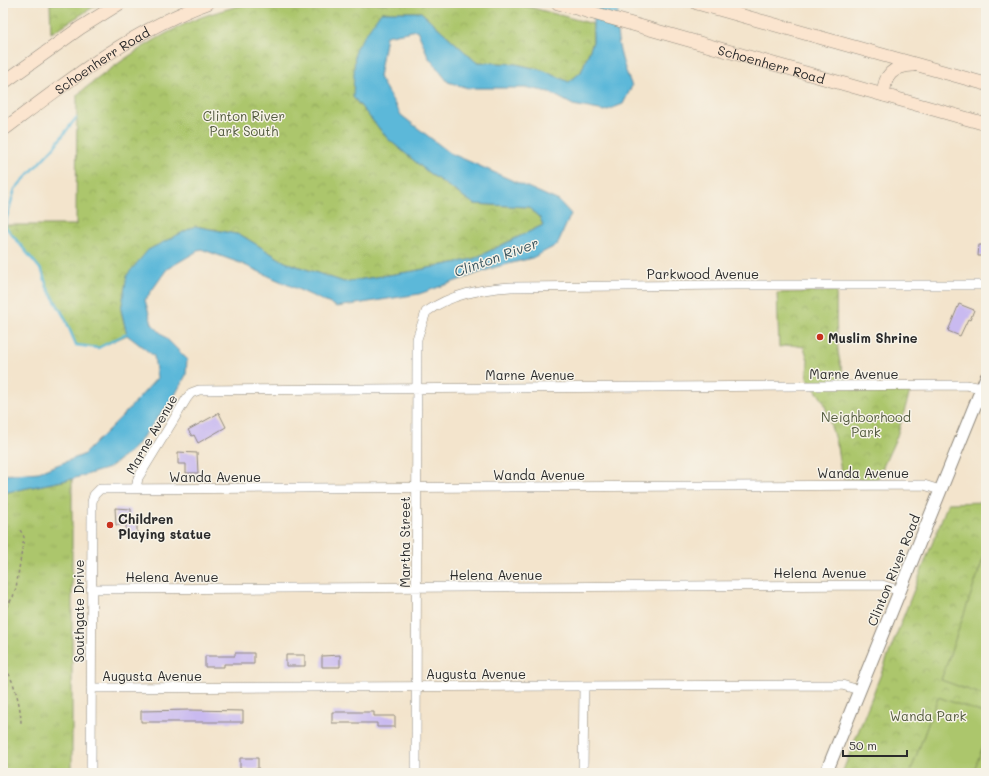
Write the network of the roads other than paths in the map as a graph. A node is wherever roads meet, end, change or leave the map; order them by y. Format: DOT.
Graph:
graph roads {
  1 [pos="120,3"];
  2 [pos="208,3"];
  3 [pos="558,3"];
  4 [pos="697,3"];
  5 [pos="916,65"];
  6 [pos="3,82"];
  7 [pos="986,84"];
  8 [pos="884,95"];
  9 [pos="986,124"];
  10 [pos="3,130"];
  11 [pos="986,286"];
  12 [pos="426,312"];
  13 [pos="984,383"];
  14 [pos="418,388"];
  15 [pos="417,488"];
  16 [pos="136,489"];
  17 [pos="940,490"];
  18 [pos="417,587"];
  19 [pos="92,589"];
  20 [pos="900,591"];
  21 [pos="584,686"];
  22 [pos="416,687"];
  23 [pos="91,688"];
  24 [pos="859,690"];
  25 [pos="91,773"];
  26 [pos="416,773"];
  27 [pos="583,773"];
  28 [pos="826,773"];
  1 -- 6 [label="main road"];
  2 -- 10 [label="main road, Schoenherr Road"];
  3 -- 8 [label="main road, Schoenherr Road"];
  4 -- 5 [label="main road"];
  5 -- 7 [label="main road"];
  5 -- 8 [label="main road"];
  8 -- 9 [label="main road, Schoenherr Road"];
  11 -- 12 [label="street, Parkwood Avenue"];
  12 -- 14 [label="street, Martha Street"];
  13 -- 14 [label="street, Marne Avenue"];
  13 -- 17 [label="street, Clinton River Road"];
  14 -- 15 [label="street, Martha Street"];
  14 -- 16 [label="street, Marne Avenue"];
  15 -- 16 [label="street, Wanda Avenue"];
  15 -- 17 [label="street, Wanda Avenue"];
  15 -- 18 [label="street, Martha Street"];
  16 -- 19 [label="street, Southgate Drive"];
  17 -- 20 [label="street, Clinton River Road"];
  18 -- 19 [label="street, Helena Avenue"];
  18 -- 20 [label="street, Helena Avenue"];
  18 -- 22 [label="street, Martha Street"];
  19 -- 23 [label="street, Southgate Drive"];
  20 -- 24 [label="street, Clinton River Road"];
  21 -- 22 [label="street, Augusta Avenue"];
  21 -- 24 [label="street, Augusta Avenue"];
  21 -- 27 [label="street"];
  22 -- 23 [label="street, Augusta Avenue"];
  22 -- 26 [label="street, Martha Street"];
  23 -- 25 [label="street, Southgate Drive"];
  24 -- 28 [label="street, Clinton River Road"];
}
